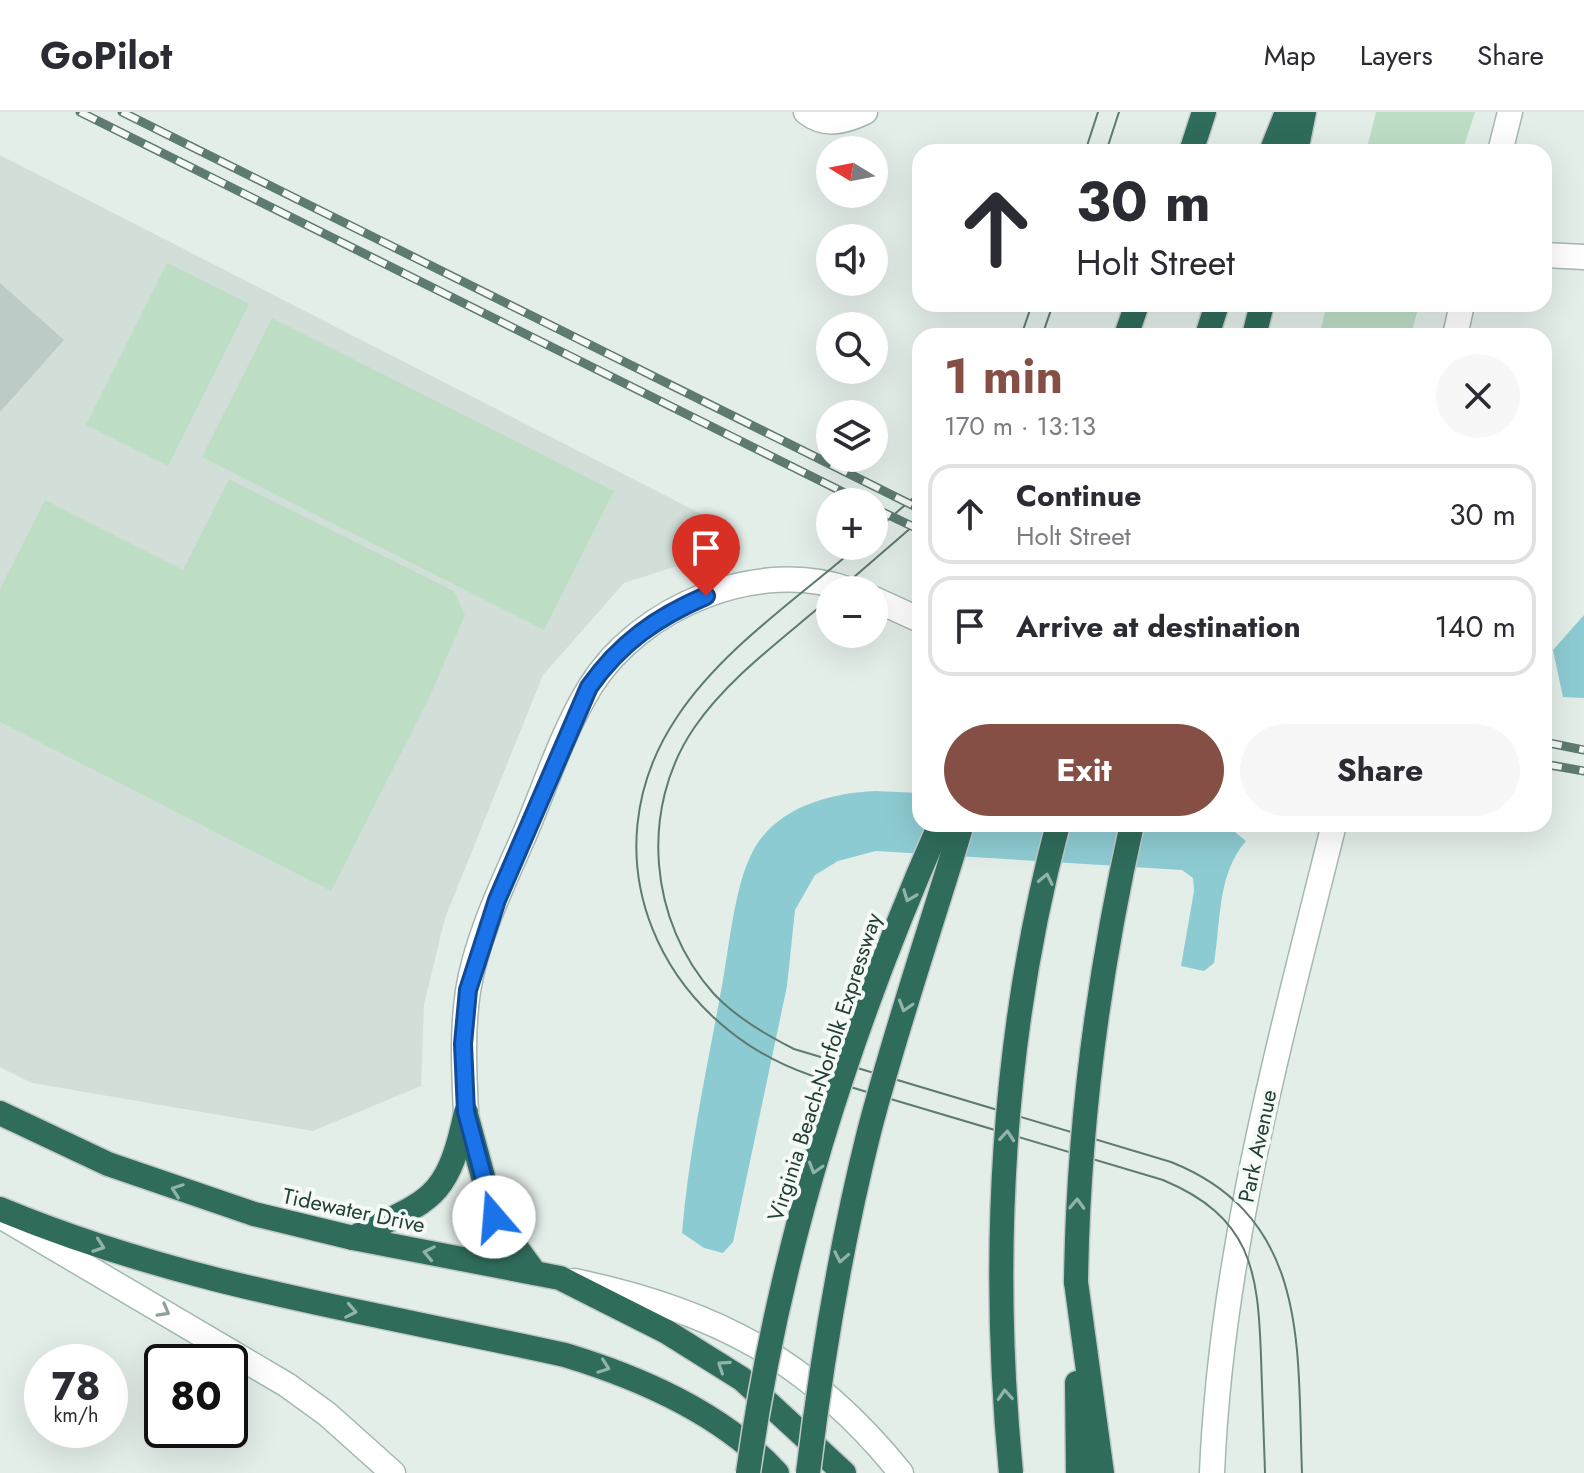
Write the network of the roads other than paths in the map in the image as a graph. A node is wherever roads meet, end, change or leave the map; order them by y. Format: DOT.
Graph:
graph roads {
  1 [pos="806,112"];
  2 [pos="865,112"];
  3 [pos="1204,112"];
  4 [pos="1287,112"];
  5 [pos="1304,112"];
  6 [pos="1510,112"];
  7 [pos="1194,144"];
  8 [pos="1274,144"];
  9 [pos="1298,144"];
  10 [pos="1502,144"];
  11 [pos="1552,255"];
  12 [pos="1584,257"];
  13 [pos="816,582"];
  14 [pos="888,605"];
  15 [pos="912,616"];
  16 [pos="937,832"];
  17 [pos="959,832"];
  18 [pos="1056,832"];
  19 [pos="1130,832"];
  20 [pos="1332,832"];
  21 [pos="466,1112"];
  22 [pos="0,1113"];
  23 [pos="0,1209"];
  24 [pos="0,1215"];
  25 [pos="353,1238"];
  26 [pos="535,1273"];
  27 [pos="560,1278"];
  28 [pos="1076,1282"];
  29 [pos="776,1472"];
  30 [pos="393,1473"];
  31 [pos="748,1473"];
  32 [pos="808,1473"];
  33 [pos="844,1473"];
  34 [pos="901,1473"];
  35 [pos="1011,1473"];
  36 [pos="1078,1473"];
  37 [pos="1102,1473"];
  38 [pos="1212,1473"];
  1 -- 2 [label="main road"];
  3 -- 7 [label="highway"];
  4 -- 8 [label="highway"];
  5 -- 9 [label="highway"];
  6 -- 10 [label="main road"];
  11 -- 12 [label="main road"];
  13 -- 21 [label="main road"];
  14 -- 15 [label="main road"];
  16 -- 31 [label="highway, Virginia Beach-Norfolk Expressway, one-way, bridge"];
  17 -- 32 [label="highway, one-way, bridge"];
  35 -- 18 [label="highway, one-way, bridge"];
  28 -- 19 [label="highway, one-way, bridge"];
  20 -- 38 [label="main road, Park Avenue"];
  21 -- 25 [label="highway"];
  21 -- 26 [label="highway"];
  25 -- 22 [label="highway, Tidewater Drive, one-way"];
  23 -- 29 [label="highway, one-way"];
  24 -- 30 [label="main road, one-way"];
  26 -- 25 [label="highway, Tidewater Drive, one-way"];
  26 -- 27 [label="highway, Tidewater Drive"];
  33 -- 27 [label="highway, Tidewater Drive, one-way"];
  27 -- 34 [label="main road"];
  28 -- 36 [label="highway"];
  28 -- 37 [label="highway"];
}
